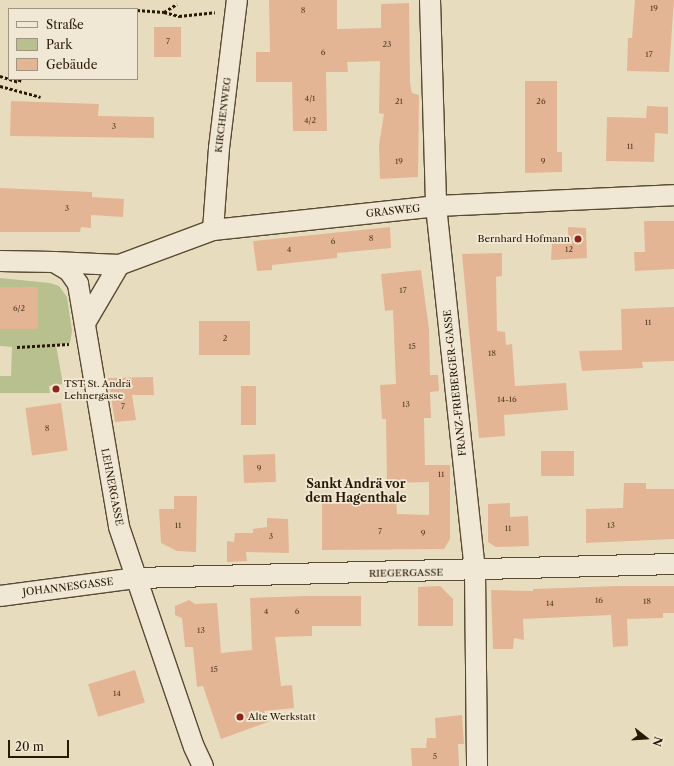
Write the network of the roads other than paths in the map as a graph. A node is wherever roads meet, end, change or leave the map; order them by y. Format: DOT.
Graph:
graph roads {
  1 [pos="430,0"];
  2 [pos="236,7"];
  3 [pos="674,195"];
  4 [pos="436,206"];
  5 [pos="213,230"];
  6 [pos="0,261"];
  7 [pos="54,262"];
  8 [pos="119,265"];
  9 [pos="85,323"];
  10 [pos="674,564"];
  11 [pos="475,571"];
  12 [pos="137,578"];
  13 [pos="0,596"];
  14 [pos="203,766"];
  15 [pos="477,766"];
  1 -- 4 [label="street, FRANZ-FRIEBERGER-GASSE"];
  2 -- 5 [label="street, KIRCHENWEG"];
  3 -- 4 [label="street, GRASWEG"];
  4 -- 5 [label="street, GRASWEG"];
  4 -- 11 [label="street, FRANZ-FRIEBERGER-GASSE"];
  5 -- 8 [label="street, GRASWEG"];
  6 -- 7 [label="street"];
  7 -- 8 [label="street, GRASWEG"];
  7 -- 9 [label="street, LEHNERGASSE"];
  8 -- 9 [label="street"];
  9 -- 12 [label="street, LEHNERGASSE"];
  10 -- 11 [label="street, RIEGERGASSE"];
  11 -- 12 [label="street, RIEGERGASSE"];
  11 -- 15 [label="street, FRANZ-FRIEBERGER-GASSE"];
  12 -- 13 [label="street, JOHANNESGASSE"];
  12 -- 14 [label="street, LEHNERGASSE"];
}
